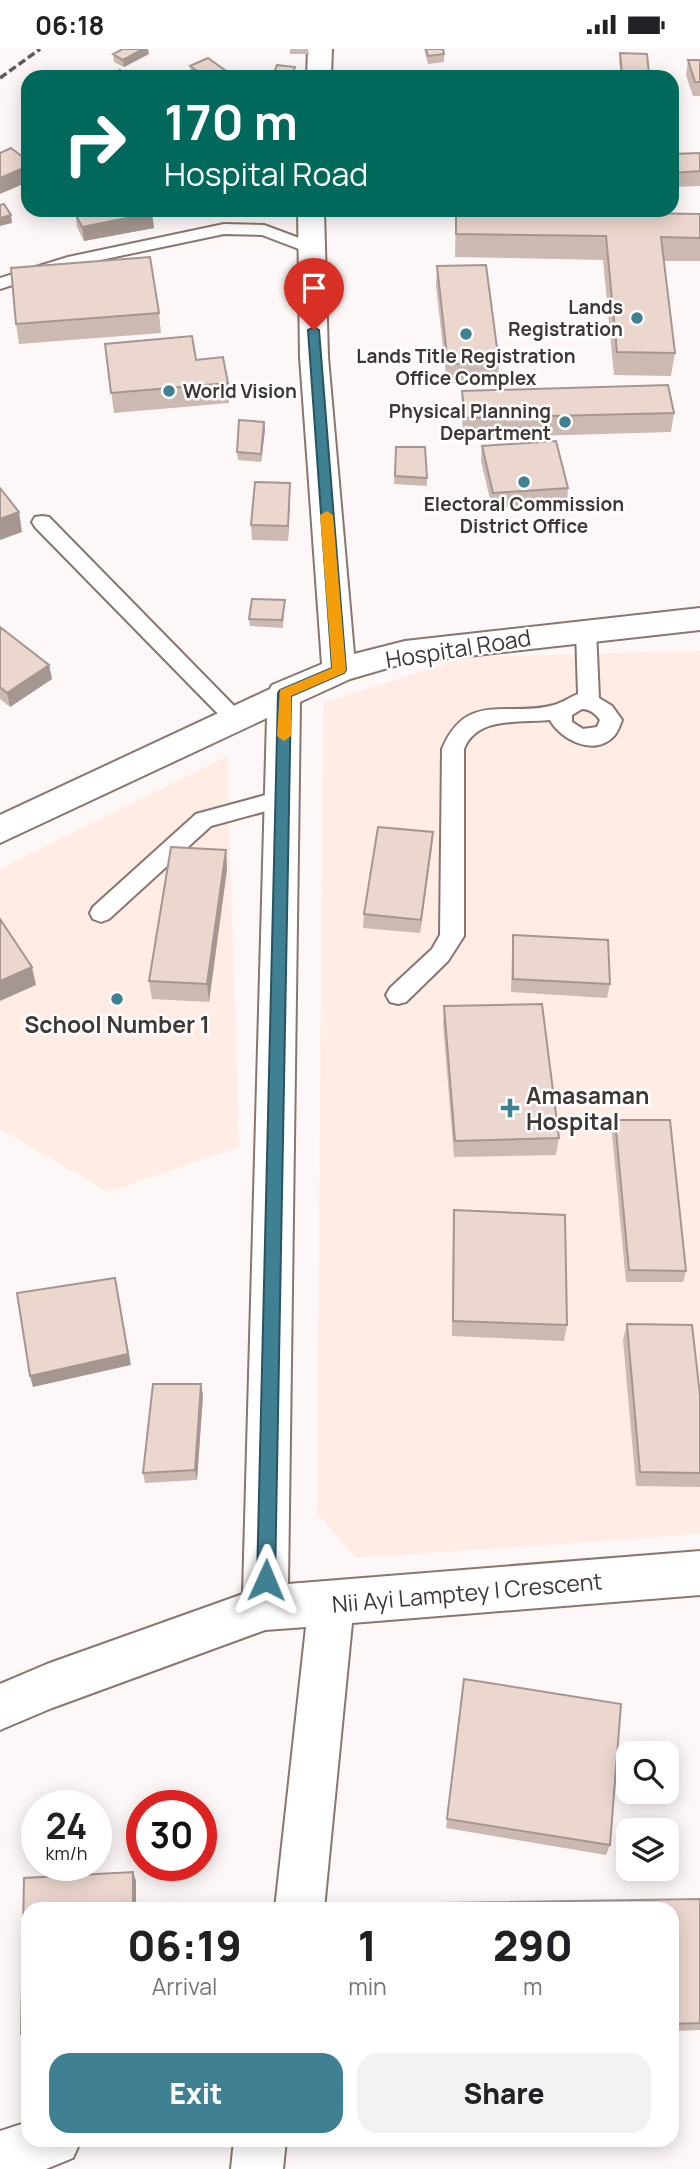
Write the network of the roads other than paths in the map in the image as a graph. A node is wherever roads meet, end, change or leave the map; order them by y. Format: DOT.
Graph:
graph roads {
  1 [pos="320,49"];
  2 [pos="319,70"];
  3 [pos="205,217"];
  4 [pos="311,217"];
  5 [pos="208,232"];
  6 [pos="312,249"];
  7 [pos="0,285"];
  8 [pos="42,522"];
  9 [pos="700,619"];
  10 [pos="586,630"];
  11 [pos="339,670"];
  12 [pos="284,693"];
  13 [pos="589,701"];
  14 [pos="561,712"];
  15 [pos="234,718"];
  16 [pos="284,798"];
  17 [pos="0,830"];
  18 [pos="102,913"];
  19 [pos="398,995"];
  20 [pos="700,1573"];
  21 [pos="331,1603"];
  22 [pos="265,1608"];
  23 [pos="0,1707"];
  24 [pos="301,1902"];
  25 [pos="32,2147"];
  26 [pos="259,2147"];
  27 [pos="0,2157"];
  28 [pos="257,2169"];
  1 -- 2 [label="street"];
  3 -- 5 [label="lane"];
  4 -- 6 [label="street"];
  5 -- 6 [label="lane"];
  5 -- 7 [label="lane"];
  6 -- 11 [label="street"];
  8 -- 15 [label="lane"];
  9 -- 10 [label="street, Hospital Road"];
  10 -- 11 [label="street, Hospital Road"];
  10 -- 13 [label="lane"];
  11 -- 12 [label="street, Hospital Road"];
  12 -- 15 [label="street, Hospital Road"];
  12 -- 16 [label="street"];
  13 -- 14 [label="lane"];
  13 -- 14 [label="lane"];
  14 -- 19 [label="lane"];
  15 -- 17 [label="street, Hospital Road"];
  16 -- 18 [label="lane"];
  16 -- 22 [label="street"];
  20 -- 21 [label="street, Nii Ayi Lamptey I Crescent"];
  21 -- 22 [label="street, Nii Ayi Lamptey I Crescent"];
  21 -- 24 [label="street"];
  22 -- 23 [label="street, Nii Ayi Lamptey I Crescent"];
  25 -- 27 [label="street"];
  26 -- 28 [label="street"];
}
